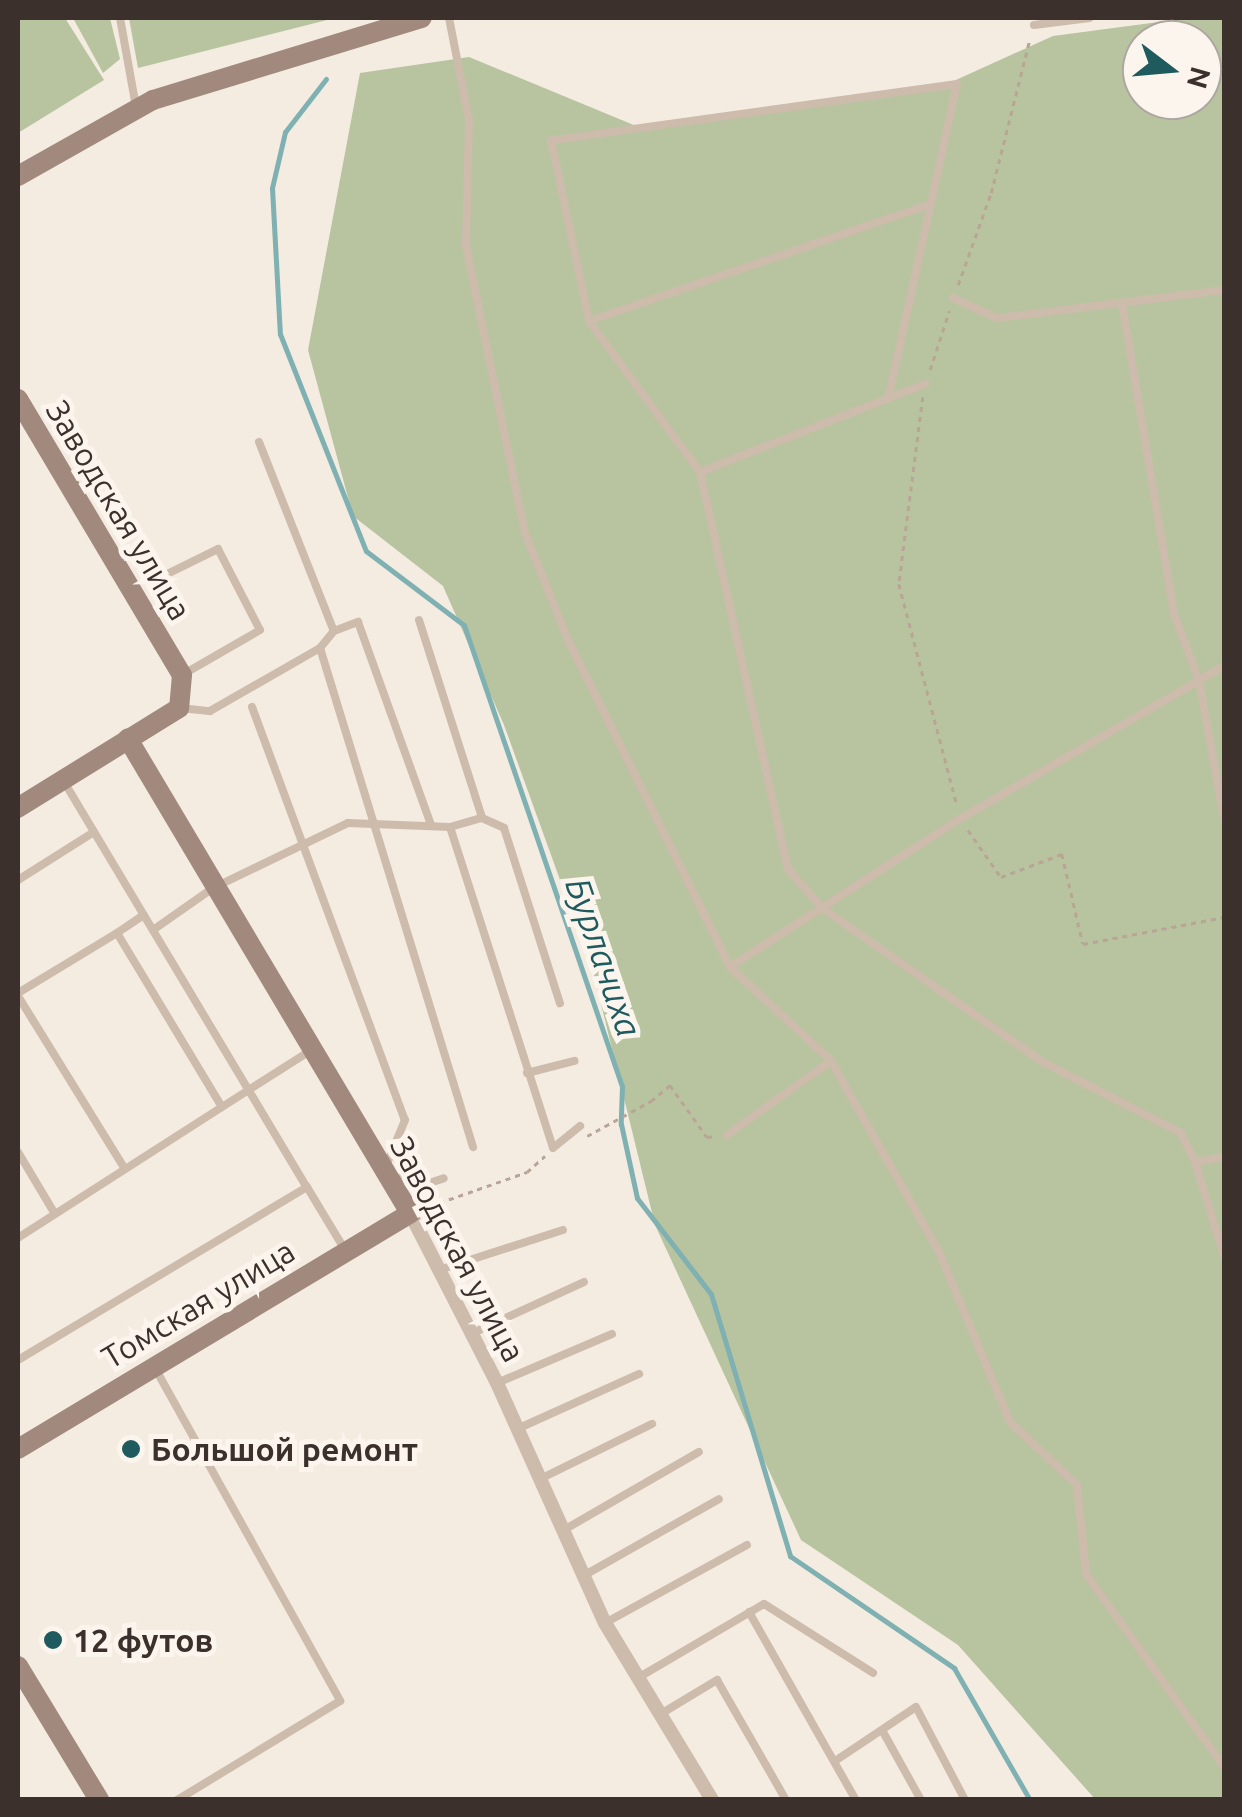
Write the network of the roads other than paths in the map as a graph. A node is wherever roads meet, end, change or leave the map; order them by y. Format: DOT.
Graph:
graph roads {
  1 [pos="120,18"];
  2 [pos="422,18"];
  3 [pos="449,18"];
  4 [pos="1090,18"];
  5 [pos="1034,25"];
  6 [pos="136,107"];
  7 [pos="18,176"];
  8 [pos="928,205"];
  9 [pos="1224,290"];
  10 [pos="954,298"];
  11 [pos="1122,303"];
  12 [pos="589,321"];
  13 [pos="925,384"];
  14 [pos="890,396"];
  15 [pos="18,399"];
  16 [pos="258,442"];
  17 [pos="700,472"];
  18 [pos="159,578"];
  19 [pos="418,620"];
  20 [pos="334,631"];
  21 [pos="320,648"];
  22 [pos="1224,666"];
  23 [pos="182,675"];
  24 [pos="1198,680"];
  25 [pos="252,707"];
  26 [pos="179,708"];
  27 [pos="128,739"];
  28 [pos="63,780"];
  29 [pos="18,808"];
  30 [pos="482,818"];
  31 [pos="1224,820"];
  32 [pos="372,825"];
  33 [pos="431,826"];
  34 [pos="450,827"];
  35 [pos="94,832"];
  36 [pos="306,842"];
  37 [pos="18,880"];
  38 [pos="214,888"];
  39 [pos="822,908"];
  40 [pos="144,915"];
  41 [pos="153,930"];
  42 [pos="117,933"];
  43 [pos="730,966"];
  44 [pos="18,995"];
  45 [pos="560,1003"];
  46 [pos="311,1050"];
  47 [pos="574,1060"];
  48 [pos="831,1061"];
  49 [pos="527,1073"];
  50 [pos="249,1090"];
  51 [pos="222,1108"];
  52 [pos="580,1126"];
  53 [pos="727,1136"];
  54 [pos="473,1147"];
  55 [pos="18,1152"];
  56 [pos="1224,1157"];
  57 [pos="1196,1162"];
  58 [pos="125,1169"];
  59 [pos="384,1171"];
  60 [pos="444,1178"];
  61 [pos="307,1188"];
  62 [pos="410,1213"];
  63 [pos="54,1214"];
  64 [pos="563,1230"];
  65 [pos="18,1238"];
  66 [pos="346,1252"];
  67 [pos="1224,1256"];
  68 [pos="442,1269"];
  69 [pos="584,1282"];
  70 [pos="473,1332"];
  71 [pos="612,1334"];
  72 [pos="18,1360"];
  73 [pos="153,1364"];
  74 [pos="640,1374"];
  75 [pos="497,1383"];
  76 [pos="652,1424"];
  77 [pos="517,1429"];
  78 [pos="18,1448"];
  79 [pos="699,1452"];
  80 [pos="540,1479"];
  81 [pos="719,1500"];
  82 [pos="562,1531"];
  83 [pos="747,1545"];
  84 [pos="582,1576"];
  85 [pos="749,1612"];
  86 [pos="605,1623"];
  87 [pos="18,1666"];
  88 [pos="873,1673"];
  89 [pos="636,1679"];
  90 [pos="659,1715"];
  91 [pos="882,1730"];
  92 [pos="834,1762"];
  93 [pos="1224,1768"];
  94 [pos="99,1800"];
  95 [pos="178,1800"];
  96 [pos="712,1800"];
  97 [pos="786,1800"];
  98 [pos="856,1800"];
  99 [pos="922,1800"];
  100 [pos="965,1800"];
  1 -- 6 [label="lane"];
  2 -- 6 [label="street"];
  3 -- 43 [label="lane"];
  4 -- 5 [label="lane"];
  6 -- 7 [label="street"];
  8 -- 12 [label="lane"];
  8 -- 12 [label="lane"];
  8 -- 14 [label="lane"];
  9 -- 11 [label="lane"];
  10 -- 11 [label="lane"];
  11 -- 24 [label="lane"];
  12 -- 17 [label="lane"];
  13 -- 14 [label="lane"];
  14 -- 17 [label="lane"];
  15 -- 23 [label="street, Заводская улица"];
  16 -- 20 [label="lane"];
  17 -- 39 [label="lane"];
  18 -- 23 [label="lane"];
  19 -- 30 [label="lane"];
  20 -- 21 [label="lane"];
  20 -- 33 [label="lane"];
  21 -- 26 [label="lane"];
  21 -- 32 [label="lane"];
  22 -- 24 [label="lane"];
  23 -- 26 [label="street"];
  24 -- 31 [label="lane"];
  24 -- 39 [label="lane"];
  25 -- 36 [label="lane"];
  26 -- 27 [label="street"];
  27 -- 28 [label="street"];
  27 -- 38 [label="street, Заводская улица"];
  28 -- 29 [label="street"];
  28 -- 35 [label="lane"];
  30 -- 34 [label="lane"];
  30 -- 45 [label="lane"];
  32 -- 33 [label="lane"];
  32 -- 36 [label="lane"];
  32 -- 54 [label="lane"];
  33 -- 34 [label="lane"];
  34 -- 49 [label="lane"];
  35 -- 37 [label="lane"];
  35 -- 40 [label="lane"];
  36 -- 38 [label="lane"];
  36 -- 59 [label="lane"];
  38 -- 41 [label="lane"];
  38 -- 46 [label="street, Заводская улица"];
  39 -- 43 [label="lane"];
  39 -- 57 [label="lane"];
  40 -- 41 [label="lane"];
  40 -- 42 [label="lane"];
  41 -- 50 [label="lane"];
  42 -- 44 [label="lane"];
  42 -- 51 [label="lane"];
  43 -- 48 [label="lane"];
  44 -- 58 [label="lane"];
  46 -- 50 [label="lane"];
  46 -- 59 [label="street, Заводская улица"];
  47 -- 49 [label="lane"];
  48 -- 53 [label="lane"];
  48 -- 93 [label="lane"];
  49 -- 52 [label="lane"];
  50 -- 51 [label="lane"];
  50 -- 61 [label="lane"];
  51 -- 58 [label="lane"];
  55 -- 63 [label="lane"];
  56 -- 57 [label="lane"];
  57 -- 67 [label="lane"];
  58 -- 63 [label="lane"];
  59 -- 60 [label="lane"];
  59 -- 62 [label="street, Заводская улица"];
  61 -- 66 [label="lane"];
  61 -- 72 [label="lane"];
  62 -- 66 [label="street, Томская улица"];
  62 -- 68 [label="street, Заводская улица"];
  63 -- 65 [label="lane"];
  64 -- 68 [label="lane"];
  66 -- 73 [label="street, Томская улица"];
  68 -- 70 [label="street, Заводская улица"];
  69 -- 70 [label="lane"];
  70 -- 75 [label="street, Заводская улица"];
  71 -- 75 [label="lane"];
  73 -- 78 [label="street, Томская улица"];
  73 -- 95 [label="lane"];
  74 -- 77 [label="lane"];
  75 -- 77 [label="street, Заводская улица"];
  76 -- 80 [label="lane"];
  77 -- 80 [label="street, Заводская улица"];
  79 -- 82 [label="lane"];
  80 -- 82 [label="street, Заводская улица"];
  81 -- 84 [label="lane"];
  82 -- 84 [label="street, Заводская улица"];
  83 -- 86 [label="lane"];
  84 -- 86 [label="street, Заводская улица"];
  85 -- 88 [label="lane"];
  85 -- 89 [label="lane"];
  85 -- 92 [label="lane"];
  86 -- 89 [label="street, Заводская улица"];
  87 -- 94 [label="street"];
  89 -- 90 [label="street, Заводская улица"];
  90 -- 96 [label="street, Заводская улица"];
  90 -- 97 [label="lane"];
  91 -- 92 [label="lane"];
  91 -- 99 [label="lane"];
  91 -- 100 [label="lane"];
  92 -- 98 [label="lane"];
}
